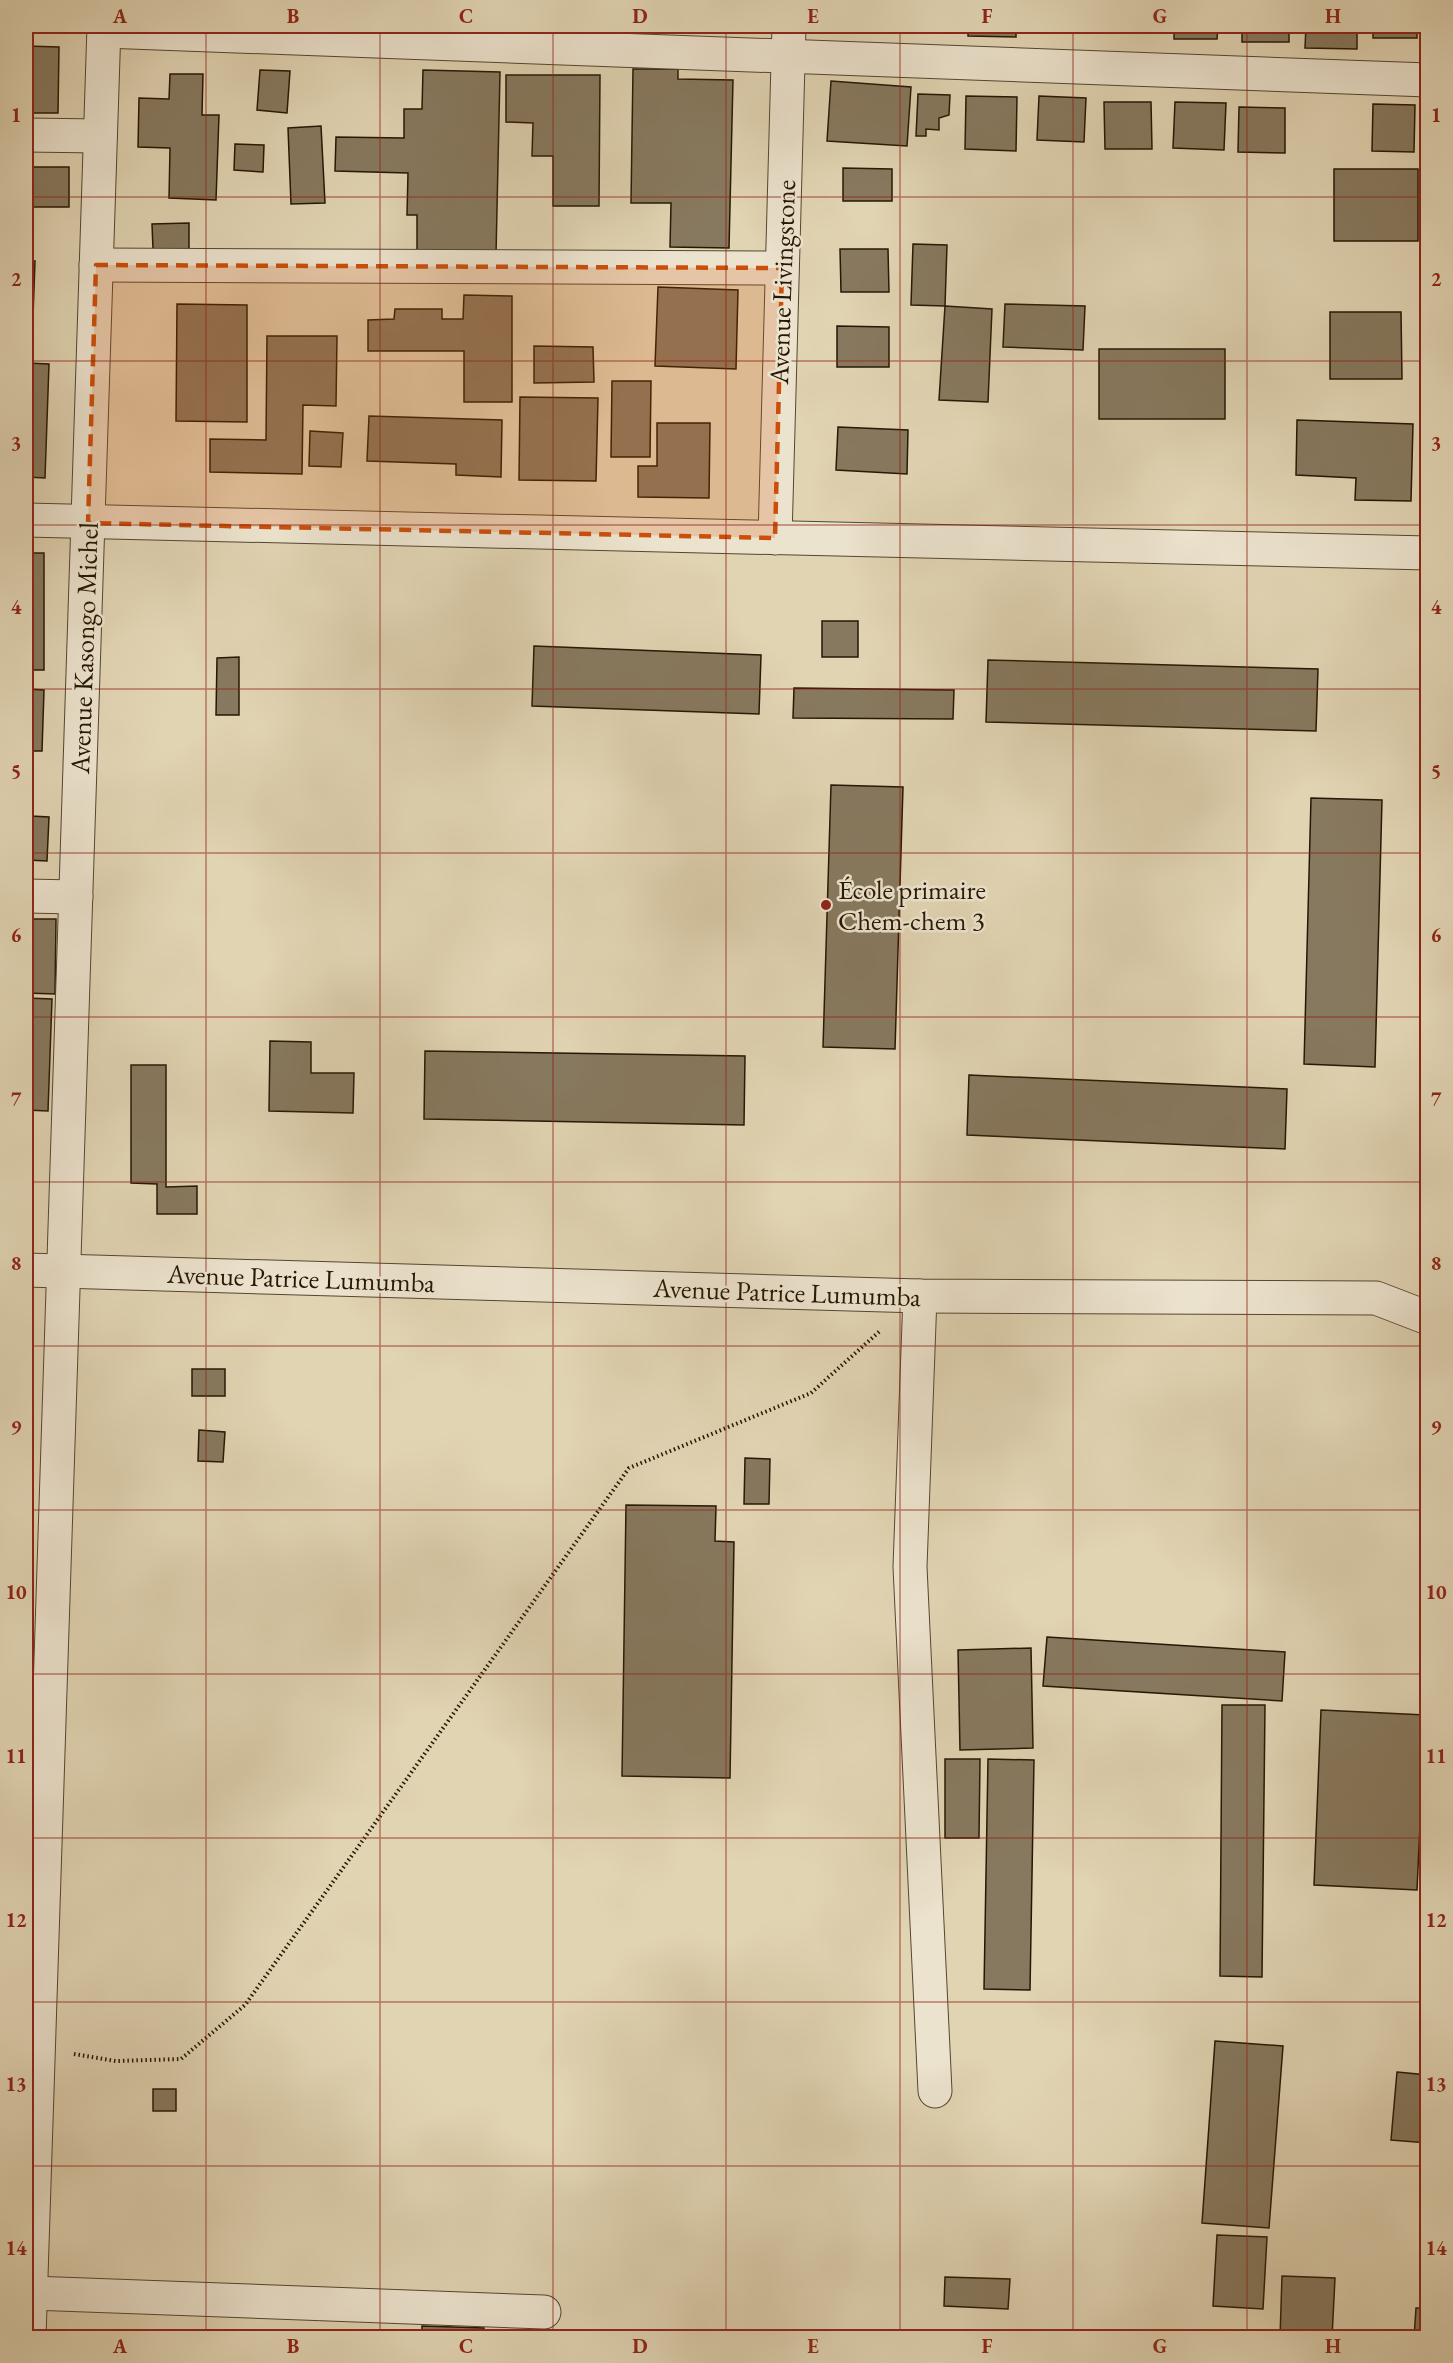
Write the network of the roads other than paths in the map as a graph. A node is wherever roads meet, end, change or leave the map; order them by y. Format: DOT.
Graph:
graph roads {
  1 [pos="104,28"];
  2 [pos="788,41"];
  3 [pos="1428,80"];
  4 [pos="26,135"];
  5 [pos="100,136"];
  6 [pos="96,265"];
  7 [pos="782,268"];
  8 [pos="26,520"];
  9 [pos="88,523"];
  10 [pos="775,538"];
  11 [pos="1428,553"];
  12 [pos="26,896"];
  13 [pos="76,897"];
  14 [pos="26,1270"];
  15 [pos="63,1271"];
  16 [pos="920,1296"];
  17 [pos="1428,1318"];
  18 [pos="38,1658"];
  19 [pos="32,2048"];
  20 [pos="935,2091"];
  21 [pos="31,2293"];
  22 [pos="544,2312"];
  23 [pos="29,2337"];
  1 -- 2 [label="street"];
  1 -- 5 [label="street, Avenue Kasongo Michel"];
  2 -- 3 [label="street"];
  2 -- 7 [label="street, Avenue Livingstone"];
  4 -- 5 [label="street"];
  5 -- 6 [label="street, Avenue Kasongo Michel"];
  6 -- 7 [label="street"];
  6 -- 9 [label="street, Avenue Kasongo Michel"];
  7 -- 10 [label="street, Avenue Livingstone"];
  8 -- 9 [label="street"];
  9 -- 10 [label="street"];
  9 -- 13 [label="street, Avenue Kasongo Michel"];
  10 -- 11 [label="street"];
  12 -- 13 [label="street"];
  13 -- 15 [label="street, Avenue Kasongo Michel"];
  14 -- 15 [label="street, Avenue Patrice Lumumba"];
  15 -- 16 [label="street, Avenue Patrice Lumumba"];
  15 -- 18 [label="street, Avenue Kasongo Michel"];
  16 -- 17 [label="street, Avenue Patrice Lumumba"];
  16 -- 20 [label="street"];
  18 -- 19 [label="street, Avenue Kasongo Michel"];
  19 -- 21 [label="street, Avenue Kasongo Michel"];
  21 -- 22 [label="street"];
  21 -- 23 [label="street, Avenue Kasongo Michel"];
}
